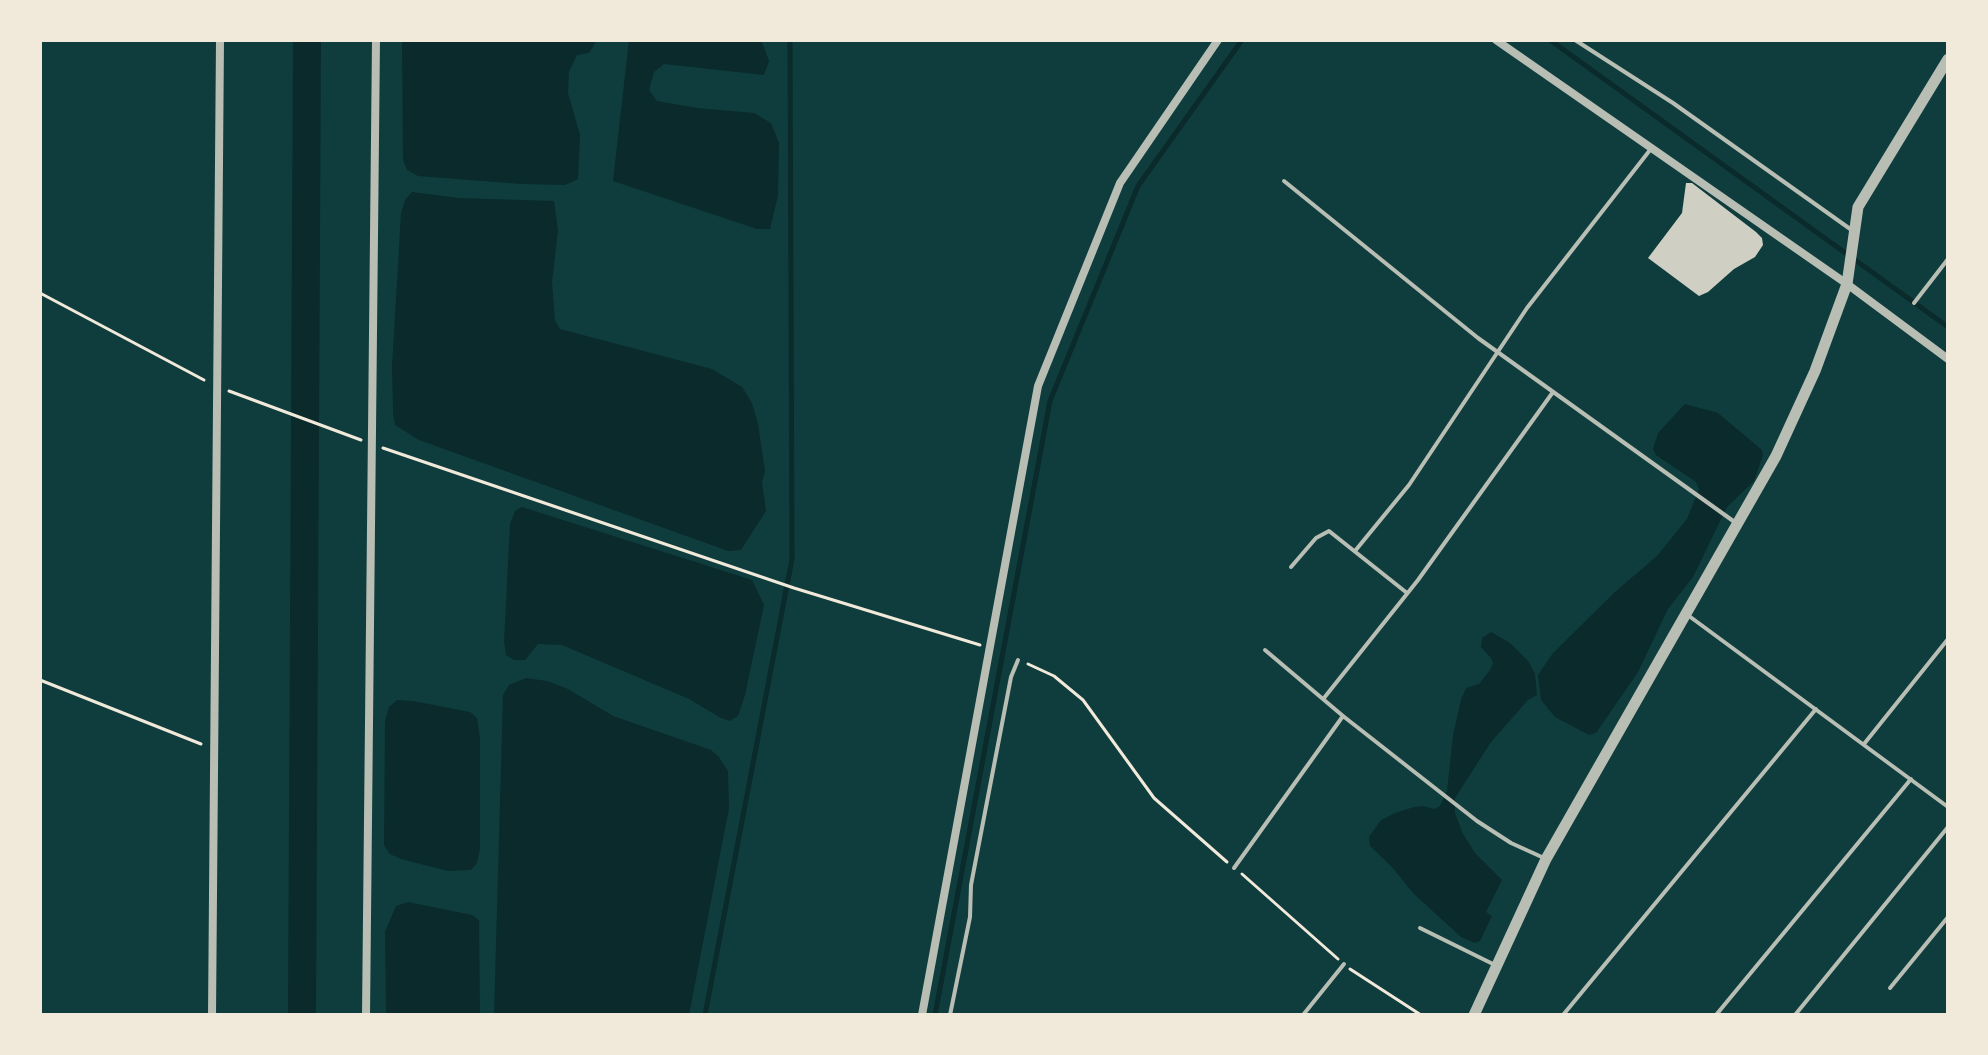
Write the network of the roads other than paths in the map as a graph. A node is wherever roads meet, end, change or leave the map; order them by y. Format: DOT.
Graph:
graph roads {
  1 [pos="220,40"];
  2 [pos="376,40"];
  3 [pos="1218,40"];
  4 [pos="1496,40"];
  5 [pos="1575,40"];
  6 [pos="1948,59"];
  7 [pos="1652,148"];
  8 [pos="1284,181"];
  9 [pos="1854,233"];
  10 [pos="1948,259"];
  11 [pos="1847,284"];
  12 [pos="1914,303"];
  13 [pos="1497,352"];
  14 [pos="1948,359"];
  15 [pos="1553,392"];
  16 [pos="1738,524"];
  17 [pos="1355,551"];
  18 [pos="1291,567"];
  19 [pos="1407,593"];
  20 [pos="1687,614"];
  21 [pos="1948,639"];
  22 [pos="1265,650"];
  23 [pos="1018,660"];
  24 [pos="1324,698"];
  25 [pos="1816,709"];
  26 [pos="1343,716"];
  27 [pos="1864,744"];
  28 [pos="1911,779"];
  29 [pos="1948,807"];
  30 [pos="1948,827"];
  31 [pos="1546,859"];
  32 [pos="1234,868"];
  33 [pos="1948,917"];
  34 [pos="1420,928"];
  35 [pos="1344,964"];
  36 [pos="1497,966"];
  37 [pos="1890,988"];
  38 [pos="212,1015"];
  39 [pos="366,1015"];
  40 [pos="922,1015"];
  41 [pos="950,1015"];
  42 [pos="1303,1015"];
  43 [pos="1474,1015"];
  44 [pos="1563,1015"];
  45 [pos="1716,1015"];
  46 [pos="1795,1015"];
  1 -- 38 [label="street"];
  2 -- 39 [label="street"];
  3 -- 40 [label="street"];
  4 -- 7 [label="street"];
  5 -- 9 [label="lane"];
  6 -- 9 [label="street"];
  7 -- 11 [label="street"];
  7 -- 13 [label="lane"];
  8 -- 13 [label="lane"];
  9 -- 11 [label="street"];
  10 -- 12 [label="lane"];
  11 -- 14 [label="street"];
  11 -- 16 [label="street"];
  13 -- 15 [label="lane"];
  13 -- 17 [label="lane"];
  15 -- 16 [label="lane"];
  15 -- 19 [label="lane"];
  16 -- 20 [label="street"];
  17 -- 18 [label="lane"];
  17 -- 19 [label="lane"];
  19 -- 24 [label="lane"];
  20 -- 25 [label="lane"];
  20 -- 31 [label="street"];
  21 -- 27 [label="lane"];
  22 -- 24 [label="lane"];
  23 -- 41 [label="lane"];
  24 -- 26 [label="lane"];
  25 -- 27 [label="lane"];
  25 -- 44 [label="lane"];
  26 -- 31 [label="lane"];
  26 -- 32 [label="lane"];
  27 -- 28 [label="lane"];
  28 -- 29 [label="lane"];
  28 -- 45 [label="lane"];
  30 -- 46 [label="lane"];
  31 -- 36 [label="street"];
  33 -- 37 [label="lane"];
  34 -- 36 [label="lane"];
  35 -- 42 [label="lane"];
  36 -- 43 [label="street"];
}
